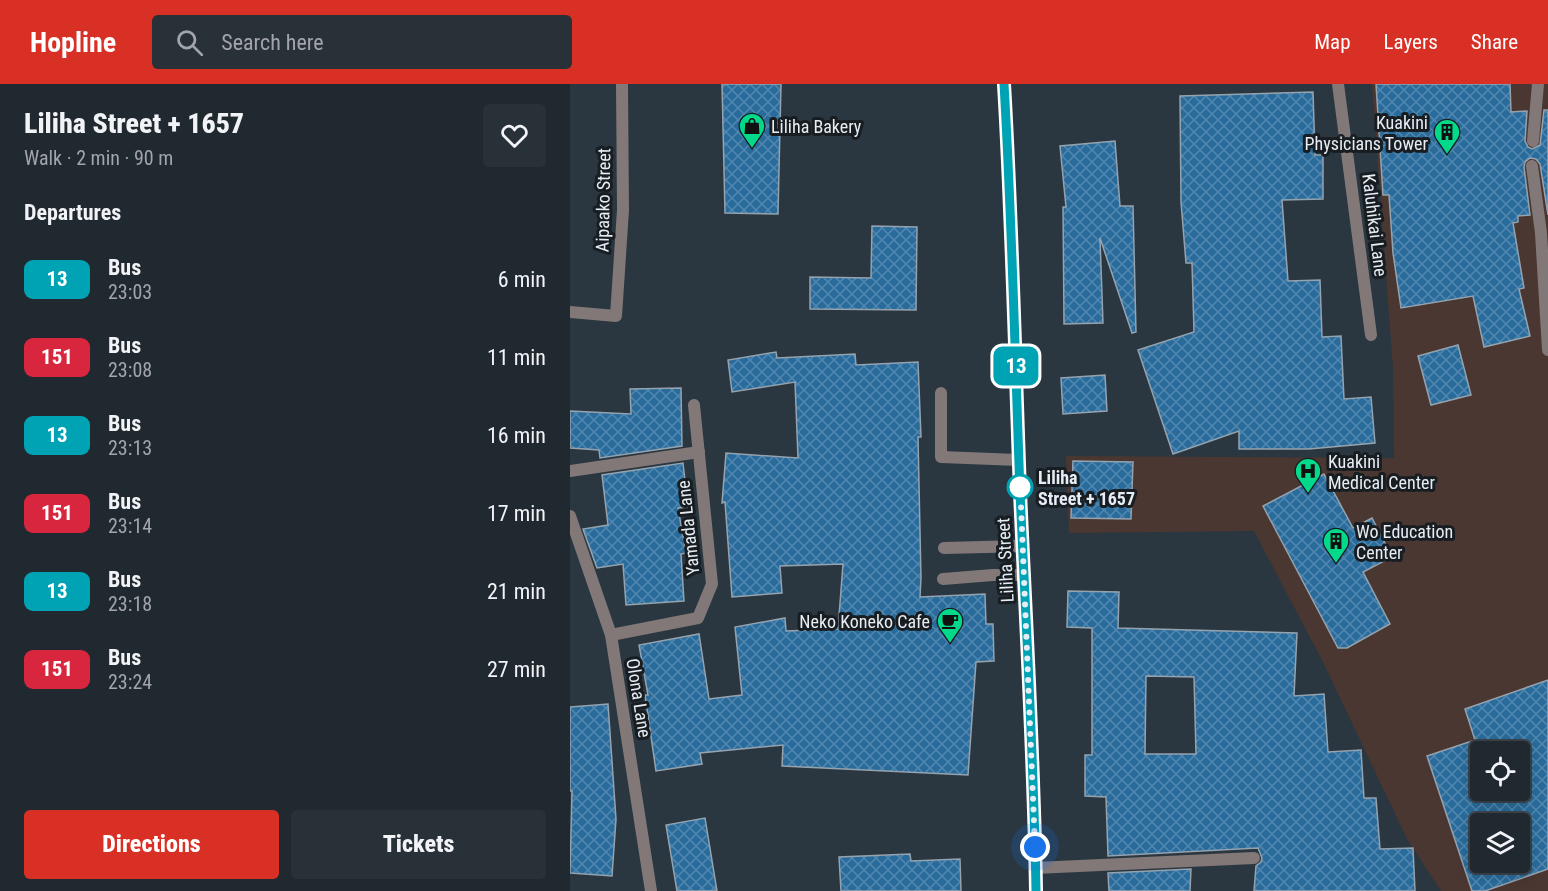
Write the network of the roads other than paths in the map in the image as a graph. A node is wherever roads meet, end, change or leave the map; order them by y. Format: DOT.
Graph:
graph roads {
  1 [pos="622,84"];
  2 [pos="1004,84"];
  3 [pos="1338,84"];
  4 [pos="1538,84"];
  5 [pos="1533,141"];
  6 [pos="1532,166"];
  7 [pos="570,312"];
  8 [pos="1371,335"];
  9 [pos="1548,350"];
  10 [pos="941,393"];
  11 [pos="694,405"];
  12 [pos="699,452"];
  13 [pos="1019,459"];
  14 [pos="570,471"];
  15 [pos="570,516"];
  16 [pos="1023,546"];
  17 [pos="944,548"];
  18 [pos="1024,575"];
  19 [pos="943,579"];
  20 [pos="611,634"];
  21 [pos="1254,858"];
  22 [pos="1035,868"];
  23 [pos="651,891"];
  24 [pos="1036,891"];
  1 -- 7 [label="street, Aipaako Street"];
  2 -- 13 [label="street, Liliha Street"];
  3 -- 8 [label="street, Kaluhikai Lane"];
  4 -- 5 [label="street"];
  6 -- 9 [label="street"];
  10 -- 13 [label="street"];
  11 -- 12 [label="street, Yamada Lane"];
  12 -- 14 [label="street, Yamada Lane"];
  12 -- 20 [label="street, Yamada Lane"];
  13 -- 16 [label="street, Liliha Street"];
  15 -- 20 [label="street, Olona Lane"];
  16 -- 17 [label="street"];
  16 -- 18 [label="street, Liliha Street"];
  18 -- 19 [label="street"];
  18 -- 22 [label="street, Liliha Street"];
  20 -- 23 [label="street, Olona Lane"];
  21 -- 22 [label="street"];
  22 -- 24 [label="street, Liliha Street"];
}
